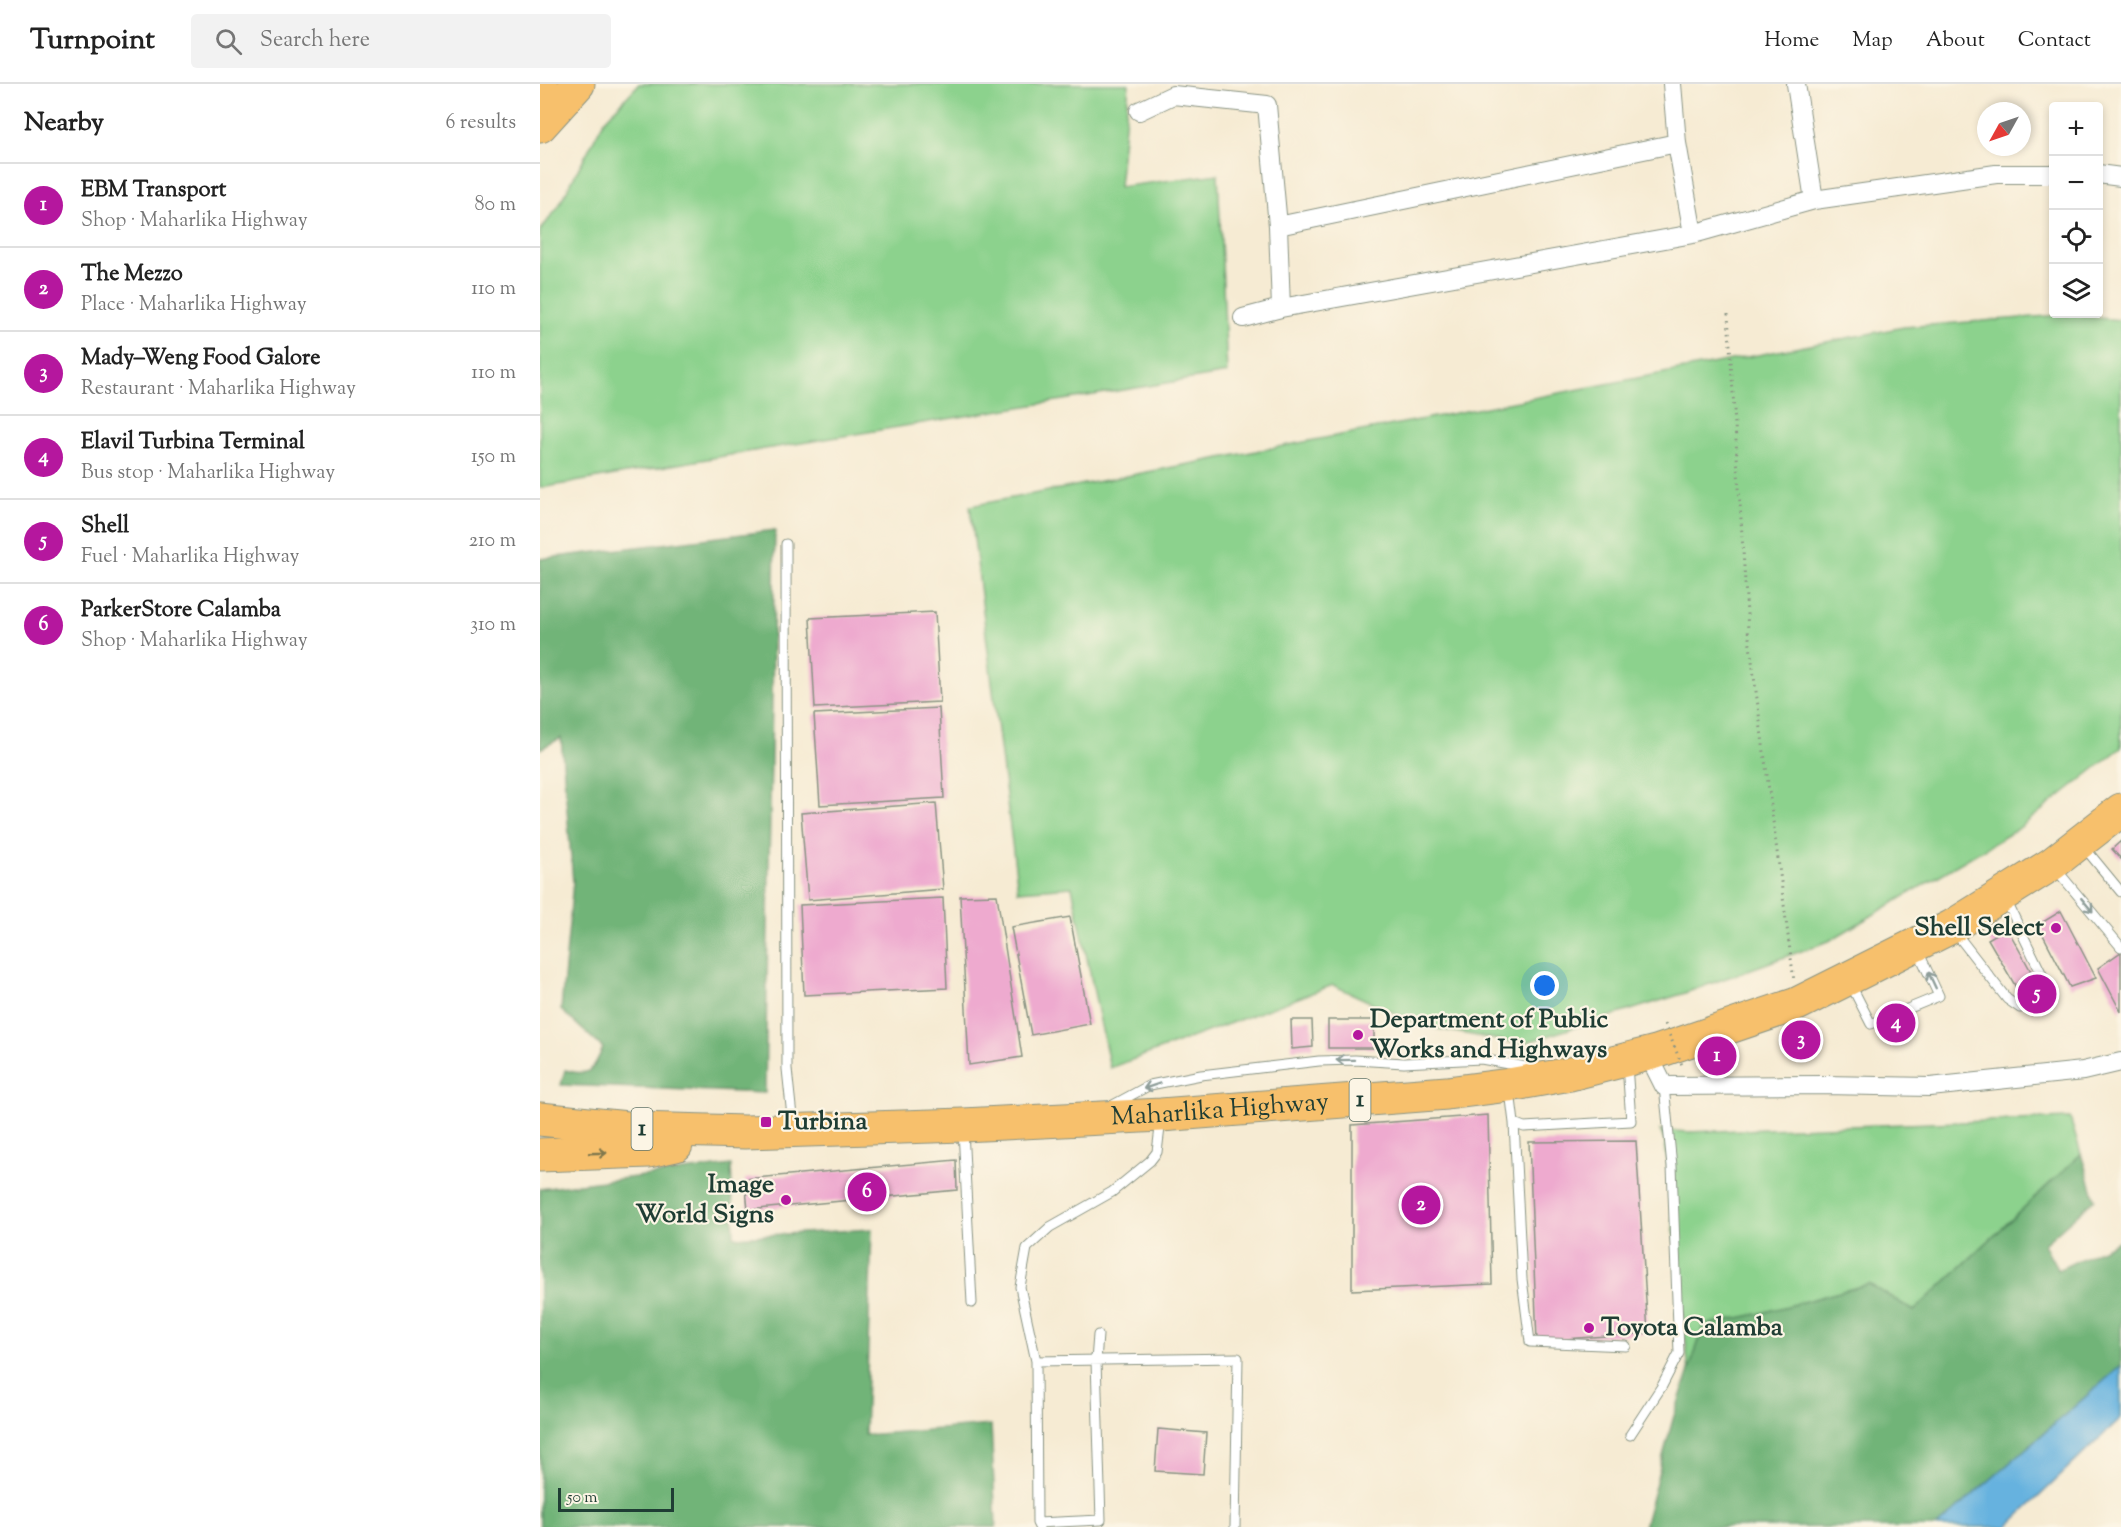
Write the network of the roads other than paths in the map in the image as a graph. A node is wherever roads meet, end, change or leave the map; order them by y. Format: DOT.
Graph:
graph roads {
  1 [pos="578,84"];
  2 [pos="1672,84"];
  3 [pos="1796,84"];
  4 [pos="1173,90"];
  5 [pos="1139,111"];
  6 [pos="540,126"];
  7 [pos="1677,143"];
  8 [pos="2049,174"];
  9 [pos="2103,175"];
  10 [pos="2121,177"];
  11 [pos="1814,200"];
  12 [pos="1278,226"];
  13 [pos="1693,234"];
  14 [pos="1281,308"];
  15 [pos="1243,318"];
  16 [pos="786,544"];
  17 [pos="2117,819"];
  18 [pos="2081,843"];
  19 [pos="2052,864"];
  20 [pos="2121,892"];
  21 [pos="2004,896"];
  22 [pos="1951,927"];
  23 [pos="1915,945"];
  24 [pos="2121,947"];
  25 [pos="1847,978"];
  26 [pos="1637,1057"];
  27 [pos="2121,1062"];
  28 [pos="1570,1074"];
  29 [pos="1509,1085"];
  30 [pos="1664,1086"];
  31 [pos="1161,1114"];
  32 [pos="1092,1117"];
  33 [pos="540,1119"];
  34 [pos="1514,1123"];
  35 [pos="963,1125"];
  36 [pos="793,1131"];
  37 [pos="745,1132"];
  38 [pos="540,1155"];
  39 [pos="972,1303"];
  40 [pos="1098,1335"];
  41 [pos="1626,1346"];
  42 [pos="1035,1361"];
  43 [pos="1096,1361"];
  44 [pos="1630,1435"];
  45 [pos="1038,1525"];
  46 [pos="1235,1527"];
  1 -- 6 [label="highway"];
  2 -- 7 [label="street"];
  3 -- 11 [label="street"];
  4 -- 5 [label="street"];
  4 -- 12 [label="street"];
  7 -- 12 [label="street"];
  7 -- 13 [label="street"];
  8 -- 11 [label="street"];
  9 -- 10 [label="street"];
  11 -- 13 [label="street"];
  12 -- 14 [label="street"];
  13 -- 14 [label="street"];
  14 -- 15 [label="street"];
  16 -- 36 [label="lane"];
  17 -- 18 [label="highway, Maharlika Highway / 1"];
  18 -- 19 [label="highway, Maharlika Highway / 1"];
  18 -- 20 [label="lane"];
  19 -- 21 [label="highway, Maharlika Highway / 1"];
  19 -- 24 [label="lane, one-way"];
  21 -- 22 [label="highway, Maharlika Highway / 1"];
  21 -- 22 [label="lane"];
  22 -- 23 [label="highway, Maharlika Highway / 1"];
  23 -- 25 [label="highway, Maharlika Highway / 1"];
  25 -- 23 [label="lane, one-way"];
  25 -- 26 [label="highway, Maharlika Highway / 1"];
  26 -- 28 [label="highway, Maharlika Highway / 1"];
  26 -- 30 [label="street"];
  26 -- 34 [label="lane"];
  27 -- 30 [label="street"];
  28 -- 29 [label="highway, Maharlika Highway / 1"];
  28 -- 32 [label="lane, one-way"];
  29 -- 31 [label="highway, Maharlika Highway / 1"];
  29 -- 34 [label="lane"];
  30 -- 44 [label="lane"];
  31 -- 32 [label="highway, Maharlika Highway / 1"];
  31 -- 42 [label="lane"];
  32 -- 35 [label="highway, Maharlika Highway / 1"];
  33 -- 37 [label="highway, Maharlika Highway / 1"];
  34 -- 41 [label="lane"];
  35 -- 36 [label="highway, Maharlika Highway / 1"];
  35 -- 39 [label="lane"];
  36 -- 37 [label="highway, Maharlika Highway / 1"];
  38 -- 37 [label="highway, one-way"];
  40 -- 43 [label="lane"];
  42 -- 43 [label="lane"];
  42 -- 45 [label="lane"];
  43 -- 45 [label="lane"];
  43 -- 46 [label="lane"];
}
